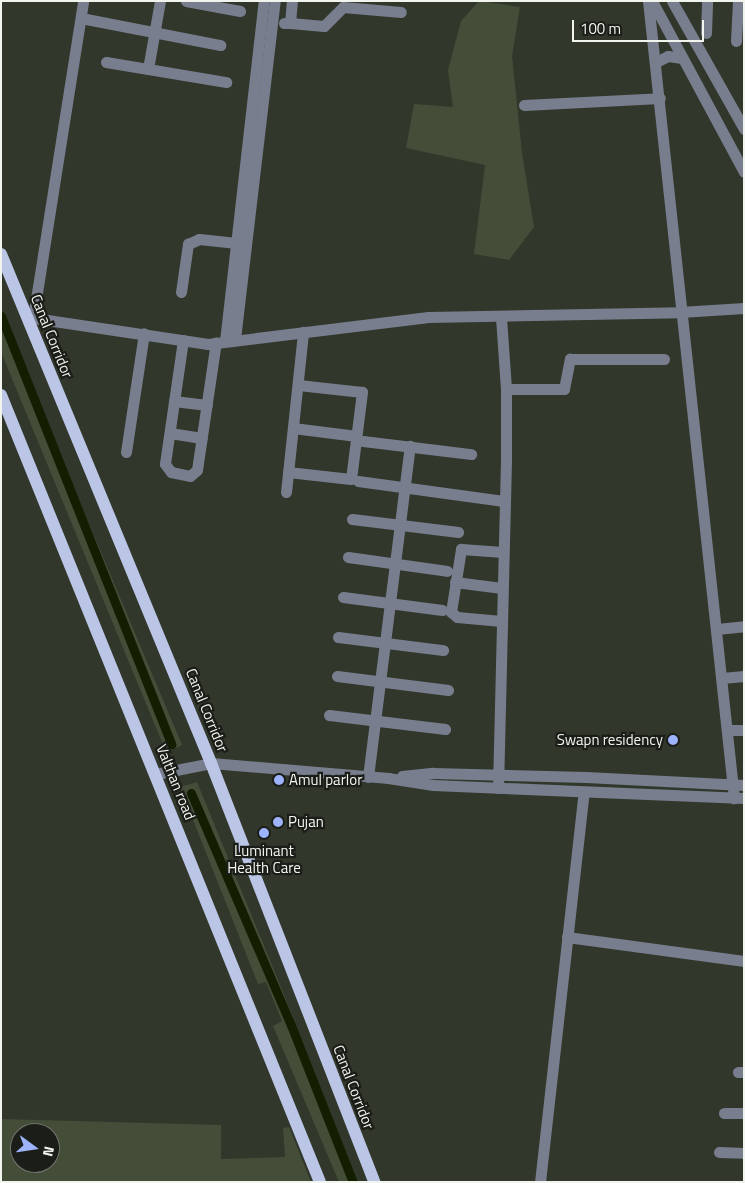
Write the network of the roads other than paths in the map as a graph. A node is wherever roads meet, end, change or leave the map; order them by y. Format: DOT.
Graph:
graph roads {
  1 [pos="83,1"];
  2 [pos="160,1"];
  3 [pos="186,1"];
  4 [pos="264,1"];
  5 [pos="274,1"];
  6 [pos="292,1"];
  7 [pos="648,1"];
  8 [pos="652,1"];
  9 [pos="672,1"];
  10 [pos="707,1"];
  11 [pos="738,1"];
  12 [pos="240,12"];
  13 [pos="401,12"];
  14 [pos="81,18"];
  15 [pos="272,22"];
  16 [pos="290,23"];
  17 [pos="156,32"];
  18 [pos="706,33"];
  19 [pos="736,41"];
  20 [pos="220,45"];
  21 [pos="682,58"];
  22 [pos="106,62"];
  23 [pos="656,62"];
  24 [pos="148,69"];
  25 [pos="226,82"];
  26 [pos="660,98"];
  27 [pos="524,105"];
  28 [pos="744,129"];
  29 [pos="744,172"];
  30 [pos="237,243"];
  31 [pos="1,254"];
  32 [pos="181,292"];
  33 [pos="744,308"];
  34 [pos="680,312"];
  35 [pos="30,317"];
  36 [pos="501,317"];
  37 [pos="303,332"];
  38 [pos="144,333"];
  39 [pos="183,340"];
  40 [pos="226,341"];
  41 [pos="664,359"];
  42 [pos="298,385"];
  43 [pos="506,389"];
  44 [pos="1,395"];
  45 [pos="174,401"];
  46 [pos="207,405"];
  47 [pos="293,428"];
  48 [pos="170,433"];
  49 [pos="202,438"];
  50 [pos="360,438"];
  51 [pos="410,446"];
  52 [pos="126,452"];
  53 [pos="471,454"];
  54 [pos="288,472"];
  55 [pos="358,481"];
  56 [pos="404,486"];
  57 [pos="286,492"];
  58 [pos="504,502"];
  59 [pos="352,519"];
  60 [pos="400,525"];
  61 [pos="458,532"];
  62 [pos="503,552"];
  63 [pos="348,558"];
  64 [pos="393,564"];
  65 [pos="447,571"];
  66 [pos="455,582"];
  67 [pos="502,588"];
  68 [pos="343,597"];
  69 [pos="389,602"];
  70 [pos="442,610"];
  71 [pos="501,621"];
  72 [pos="744,626"];
  73 [pos="717,628"];
  74 [pos="338,636"];
  75 [pos="383,643"];
  76 [pos="443,650"];
  77 [pos="337,676"];
  78 [pos="744,676"];
  79 [pos="722,678"];
  80 [pos="380,682"];
  81 [pos="448,690"];
  82 [pos="329,715"];
  83 [pos="375,721"];
  84 [pos="445,729"];
  85 [pos="728,730"];
  86 [pos="744,730"];
  87 [pos="211,763"];
  88 [pos="156,774"];
  89 [pos="497,776"];
  90 [pos="368,777"];
  91 [pos="388,778"];
  92 [pos="740,785"];
  93 [pos="498,788"];
  94 [pos="584,792"];
  95 [pos="739,798"];
  96 [pos="567,937"];
  97 [pos="744,961"];
  98 [pos="724,1113"];
  99 [pos="744,1113"];
  100 [pos="719,1152"];
  101 [pos="744,1153"];
  102 [pos="320,1182"];
  103 [pos="374,1182"];
  104 [pos="540,1182"];
  1 -- 14 [label="street"];
  2 -- 17 [label="street"];
  3 -- 12 [label="street"];
  4 -- 30 [label="street"];
  5 -- 15 [label="street"];
  6 -- 16 [label="street"];
  7 -- 23 [label="street"];
  8 -- 21 [label="street"];
  9 -- 28 [label="street"];
  10 -- 18 [label="street"];
  11 -- 19 [label="street"];
  13 -- 16 [label="street"];
  14 -- 17 [label="street"];
  14 -- 35 [label="street"];
  15 -- 16 [label="street"];
  15 -- 40 [label="street"];
  17 -- 20 [label="street"];
  17 -- 24 [label="street"];
  21 -- 23 [label="street"];
  21 -- 29 [label="street"];
  22 -- 24 [label="street"];
  23 -- 26 [label="street"];
  24 -- 25 [label="street"];
  26 -- 27 [label="street"];
  26 -- 34 [label="street"];
  30 -- 32 [label="street"];
  30 -- 40 [label="street"];
  31 -- 35 [label="main road, Canal Corridor"];
  33 -- 34 [label="street"];
  34 -- 36 [label="street"];
  34 -- 73 [label="street"];
  35 -- 38 [label="street"];
  35 -- 87 [label="main road, Canal Corridor"];
  36 -- 37 [label="street"];
  36 -- 43 [label="street"];
  37 -- 40 [label="street"];
  37 -- 42 [label="street"];
  38 -- 39 [label="street"];
  38 -- 52 [label="street"];
  39 -- 40 [label="street"];
  39 -- 45 [label="street"];
  40 -- 46 [label="street"];
  41 -- 43 [label="street"];
  42 -- 47 [label="street"];
  42 -- 50 [label="street"];
  43 -- 58 [label="street"];
  44 -- 88 [label="main road, Valthan road"];
  45 -- 46 [label="street"];
  45 -- 48 [label="street"];
  46 -- 49 [label="street"];
  47 -- 50 [label="street"];
  47 -- 54 [label="street"];
  48 -- 49 [label="street"];
  48 -- 49 [label="street"];
  50 -- 51 [label="street"];
  50 -- 54 [label="street"];
  51 -- 53 [label="street"];
  51 -- 56 [label="street"];
  54 -- 57 [label="street"];
  55 -- 56 [label="street"];
  56 -- 58 [label="street"];
  56 -- 60 [label="street"];
  58 -- 62 [label="street"];
  59 -- 60 [label="street"];
  60 -- 61 [label="street"];
  60 -- 64 [label="street"];
  62 -- 66 [label="street"];
  62 -- 67 [label="street"];
  63 -- 64 [label="street"];
  64 -- 65 [label="street"];
  64 -- 69 [label="street"];
  66 -- 67 [label="street"];
  66 -- 71 [label="street"];
  67 -- 71 [label="street"];
  68 -- 69 [label="street"];
  69 -- 70 [label="street"];
  69 -- 75 [label="street"];
  71 -- 89 [label="street"];
  72 -- 73 [label="street"];
  73 -- 79 [label="street"];
  74 -- 75 [label="street"];
  75 -- 76 [label="street"];
  75 -- 80 [label="street"];
  77 -- 80 [label="street"];
  78 -- 79 [label="street"];
  79 -- 85 [label="street"];
  80 -- 81 [label="street"];
  80 -- 83 [label="street"];
  82 -- 83 [label="street"];
  83 -- 84 [label="street"];
  83 -- 90 [label="street"];
  85 -- 86 [label="street"];
  85 -- 92 [label="street"];
  87 -- 88 [label="street"];
  87 -- 90 [label="street"];
  87 -- 103 [label="main road, Canal Corridor"];
  88 -- 102 [label="main road, Valthan road"];
  89 -- 91 [label="street"];
  89 -- 92 [label="street"];
  89 -- 93 [label="street"];
  90 -- 91 [label="street"];
  91 -- 93 [label="street"];
  92 -- 95 [label="street"];
  93 -- 94 [label="street"];
  94 -- 95 [label="street"];
  94 -- 96 [label="street"];
  96 -- 97 [label="street"];
  96 -- 104 [label="street"];
  98 -- 99 [label="street"];
  100 -- 101 [label="street"];
}
